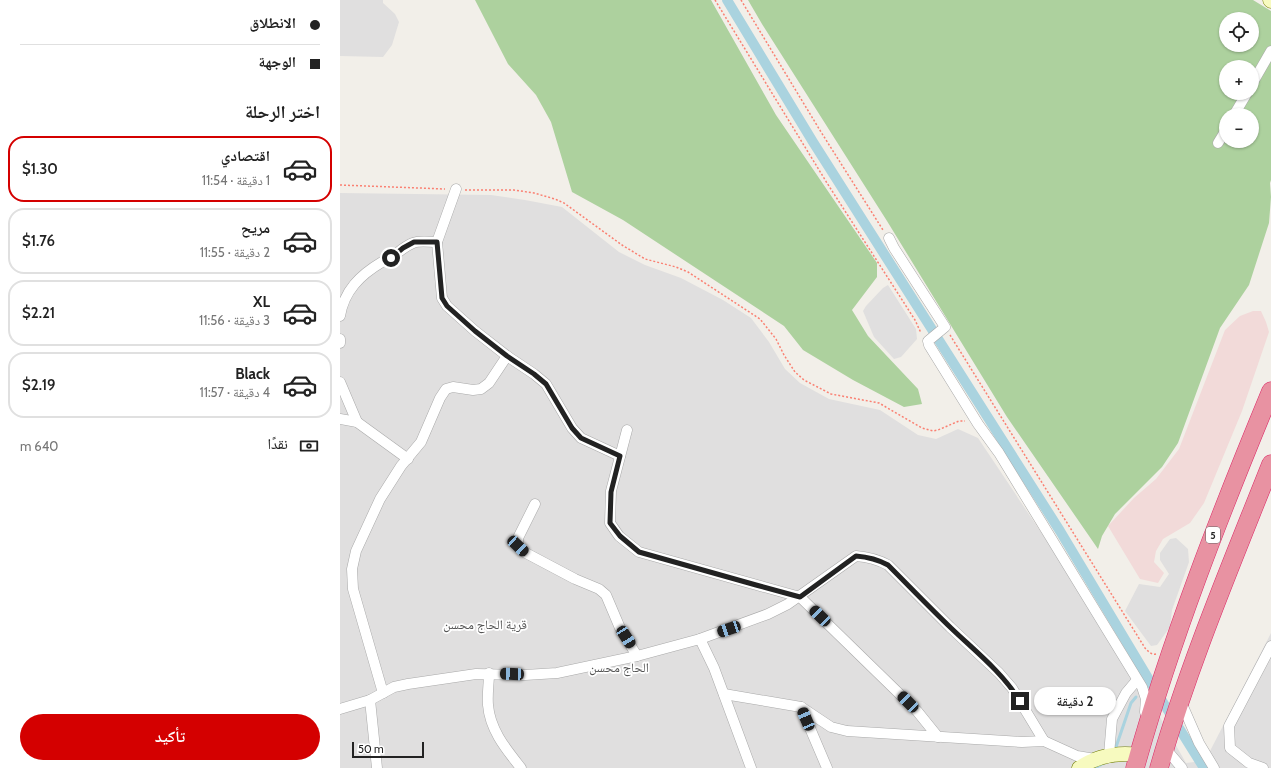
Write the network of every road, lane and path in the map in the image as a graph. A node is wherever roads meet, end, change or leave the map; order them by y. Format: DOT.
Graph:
graph roads {
  1 [pos="715,0"];
  2 [pos="741,0"];
  3 [pos="1271,51"];
  4 [pos="1259,72"];
  5 [pos="340,185"];
  6 [pos="456,190"];
  7 [pos="889,238"];
  8 [pos="437,242"];
  9 [pos="340,316"];
  10 [pos="936,335"];
  11 [pos="340,339"];
  12 [pos="340,343"];
  13 [pos="507,356"];
  14 [pos="340,382"];
  15 [pos="1271,391"];
  16 [pos="340,419"];
  17 [pos="357,422"];
  18 [pos="978,424"];
  19 [pos="627,430"];
  20 [pos="620,456"];
  21 [pos="408,458"];
  22 [pos="1271,464"];
  23 [pos="536,504"];
  24 [pos="1211,540"];
  25 [pos="1237,549"];
  26 [pos="800,597"];
  27 [pos="700,639"];
  28 [pos="1271,646"];
  29 [pos="1172,651"];
  30 [pos="637,656"];
  31 [pos="489,673"];
  32 [pos="1137,680"];
  33 [pos="383,693"];
  34 [pos="724,694"];
  35 [pos="370,700"];
  36 [pos="1178,706"];
  37 [pos="801,707"];
  38 [pos="340,709"];
  39 [pos="938,737"];
  40 [pos="1044,741"];
  41 [pos="1166,742"];
  42 [pos="1127,757"];
  43 [pos="1095,759"];
  44 [pos="377,768"];
  45 [pos="520,768"];
  46 [pos="751,768"];
  47 [pos="827,768"];
  48 [pos="1079,768"];
  49 [pos="1159,768"];
  50 [pos="1182,768"];
  51 [pos="1214,768"];
  52 [pos="1263,768"];
  1 -- 10 [label="path"];
  2 -- 7 [label="path"];
  3 -- 4 [label="street"];
  5 -- 6 [label="path"];
  6 -- 8 [label="street"];
  6 -- 18 [label="path"];
  7 -- 10 [label="street"];
  8 -- 9 [label="street"];
  8 -- 13 [label="street"];
  10 -- 18 [label="street"];
  10 -- 29 [label="path"];
  11 -- 12 [label="street"];
  13 -- 20 [label="street"];
  13 -- 21 [label="street"];
  14 -- 17 [label="street"];
  15 -- 24 [label="highway, 5"];
  16 -- 17 [label="street"];
  17 -- 21 [label="street"];
  18 -- 32 [label="street"];
  19 -- 20 [label="street"];
  20 -- 26 [label="street"];
  21 -- 33 [label="street"];
  22 -- 25 [label="highway"];
  23 -- 30 [label="street"];
  24 -- 25 [label="highway"];
  24 -- 29 [label="highway, 5"];
  25 -- 36 [label="highway"];
  26 -- 27 [label="street"];
  26 -- 39 [label="street"];
  26 -- 40 [label="street"];
  27 -- 30 [label="street"];
  27 -- 34 [label="street"];
  28 -- 52 [label="street"];
  29 -- 42 [label="highway, 5"];
  30 -- 31 [label="street"];
  31 -- 33 [label="street"];
  31 -- 45 [label="street"];
  32 -- 42 [label="street"];
  32 -- 42 [label="street"];
  33 -- 35 [label="street"];
  34 -- 37 [label="street"];
  34 -- 46 [label="street"];
  35 -- 38 [label="street"];
  35 -- 44 [label="street"];
  36 -- 41 [label="highway"];
  36 -- 51 [label="street"];
  37 -- 39 [label="street"];
  37 -- 47 [label="street"];
  39 -- 40 [label="street"];
  40 -- 43 [label="street"];
  41 -- 49 [label="highway"];
  41 -- 50 [label="street"];
  42 -- 43 [label="street"];
  43 -- 48 [label="street"];
}
